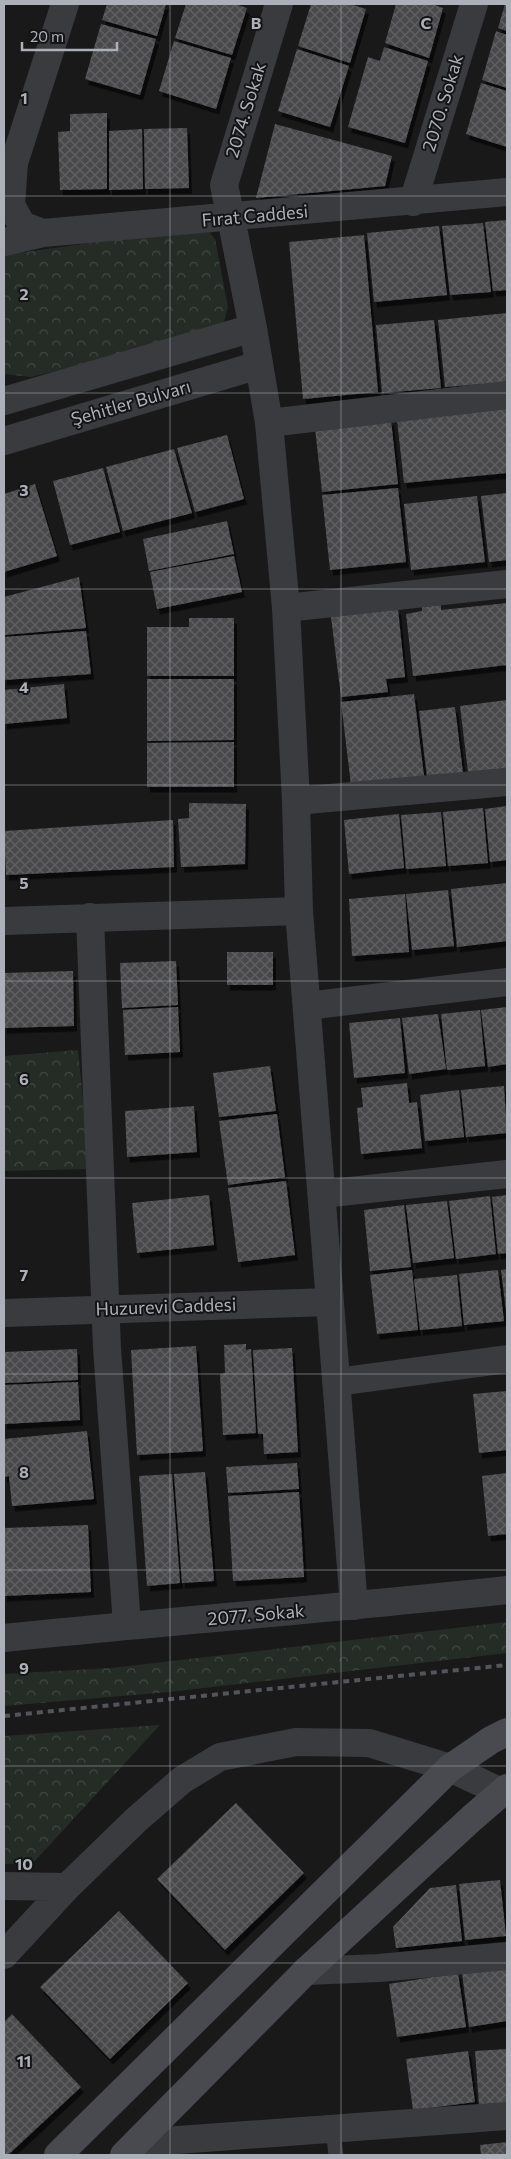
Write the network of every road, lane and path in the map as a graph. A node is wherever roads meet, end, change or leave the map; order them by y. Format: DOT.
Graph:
graph roads {
  1 [pos="65,4"];
  2 [pos="279,4"];
  3 [pos="474,4"];
  4 [pos="507,192"];
  5 [pos="413,202"];
  6 [pos="231,218"];
  7 [pos="43,233"];
  8 [pos="4,242"];
  9 [pos="253,328"];
  10 [pos="259,365"];
  11 [pos="507,395"];
  12 [pos="4,401"];
  13 [pos="269,424"];
  14 [pos="4,441"];
  15 [pos="507,584"];
  16 [pos="286,608"];
  17 [pos="507,782"];
  18 [pos="296,801"];
  19 [pos="299,911"];
  20 [pos="90,917"];
  21 [pos="4,921"];
  22 [pos="507,982"];
  23 [pos="307,1006"];
  24 [pos="507,1174"];
  25 [pos="322,1194"];
  26 [pos="329,1302"];
  27 [pos="106,1310"];
  28 [pos="4,1313"];
  29 [pos="507,1360"];
  30 [pos="336,1382"];
  31 [pos="507,1590"];
  32 [pos="354,1606"];
  33 [pos="127,1625"];
  34 [pos="4,1638"];
  35 [pos="507,1732"];
  36 [pos="450,1768"];
  37 [pos="504,1790"];
  38 [pos="4,1886"];
  39 [pos="67,1887"];
  40 [pos="4,1954"];
  41 [pos="507,1956"];
  42 [pos="306,1971"];
  43 [pos="507,2116"];
  44 [pos="334,2142"];
  45 [pos="131,2149"];
  46 [pos="58,2155"];
  1 -- 7 [label="street"];
  2 -- 6 [label="street, 2074. Sokak"];
  3 -- 5 [label="street, 2070. Sokak"];
  4 -- 5 [label="street, Fırat Caddesi"];
  5 -- 6 [label="street, Fırat Caddesi"];
  6 -- 7 [label="street, Fırat Caddesi"];
  6 -- 9 [label="street, 2074. Sokak"];
  7 -- 8 [label="street, Fırat Caddesi"];
  9 -- 10 [label="street, 2074. Sokak"];
  9 -- 12 [label="street"];
  10 -- 13 [label="street, 2074. Sokak"];
  10 -- 14 [label="street, Şehitler Bulvarı"];
  11 -- 13 [label="street"];
  13 -- 16 [label="street, 2074. Sokak"];
  15 -- 16 [label="street"];
  16 -- 18 [label="street, 2074. Sokak"];
  17 -- 18 [label="street"];
  18 -- 19 [label="street, 2074. Sokak"];
  19 -- 20 [label="street"];
  19 -- 23 [label="street, 2074. Sokak"];
  20 -- 21 [label="street"];
  20 -- 27 [label="street"];
  22 -- 23 [label="street"];
  23 -- 25 [label="street, 2074. Sokak"];
  24 -- 25 [label="street"];
  25 -- 26 [label="street, 2074. Sokak"];
  26 -- 27 [label="street, Huzurevi Caddesi"];
  26 -- 30 [label="street, 2074. Sokak"];
  27 -- 28 [label="street, Huzurevi Caddesi"];
  27 -- 33 [label="street"];
  29 -- 30 [label="street"];
  30 -- 32 [label="street, 2074. Sokak"];
  31 -- 32 [label="street, 2077. Sokak"];
  32 -- 33 [label="street, 2077. Sokak"];
  33 -- 34 [label="street, 2077. Sokak"];
  35 -- 36 [label="main road"];
  36 -- 37 [label="street"];
  36 -- 39 [label="street"];
  36 -- 46 [label="main road"];
  37 -- 42 [label="main road"];
  38 -- 39 [label="street"];
  39 -- 40 [label="street"];
  41 -- 42 [label="street"];
  42 -- 45 [label="main road"];
  43 -- 44 [label="street"];
  44 -- 45 [label="street"];
}
